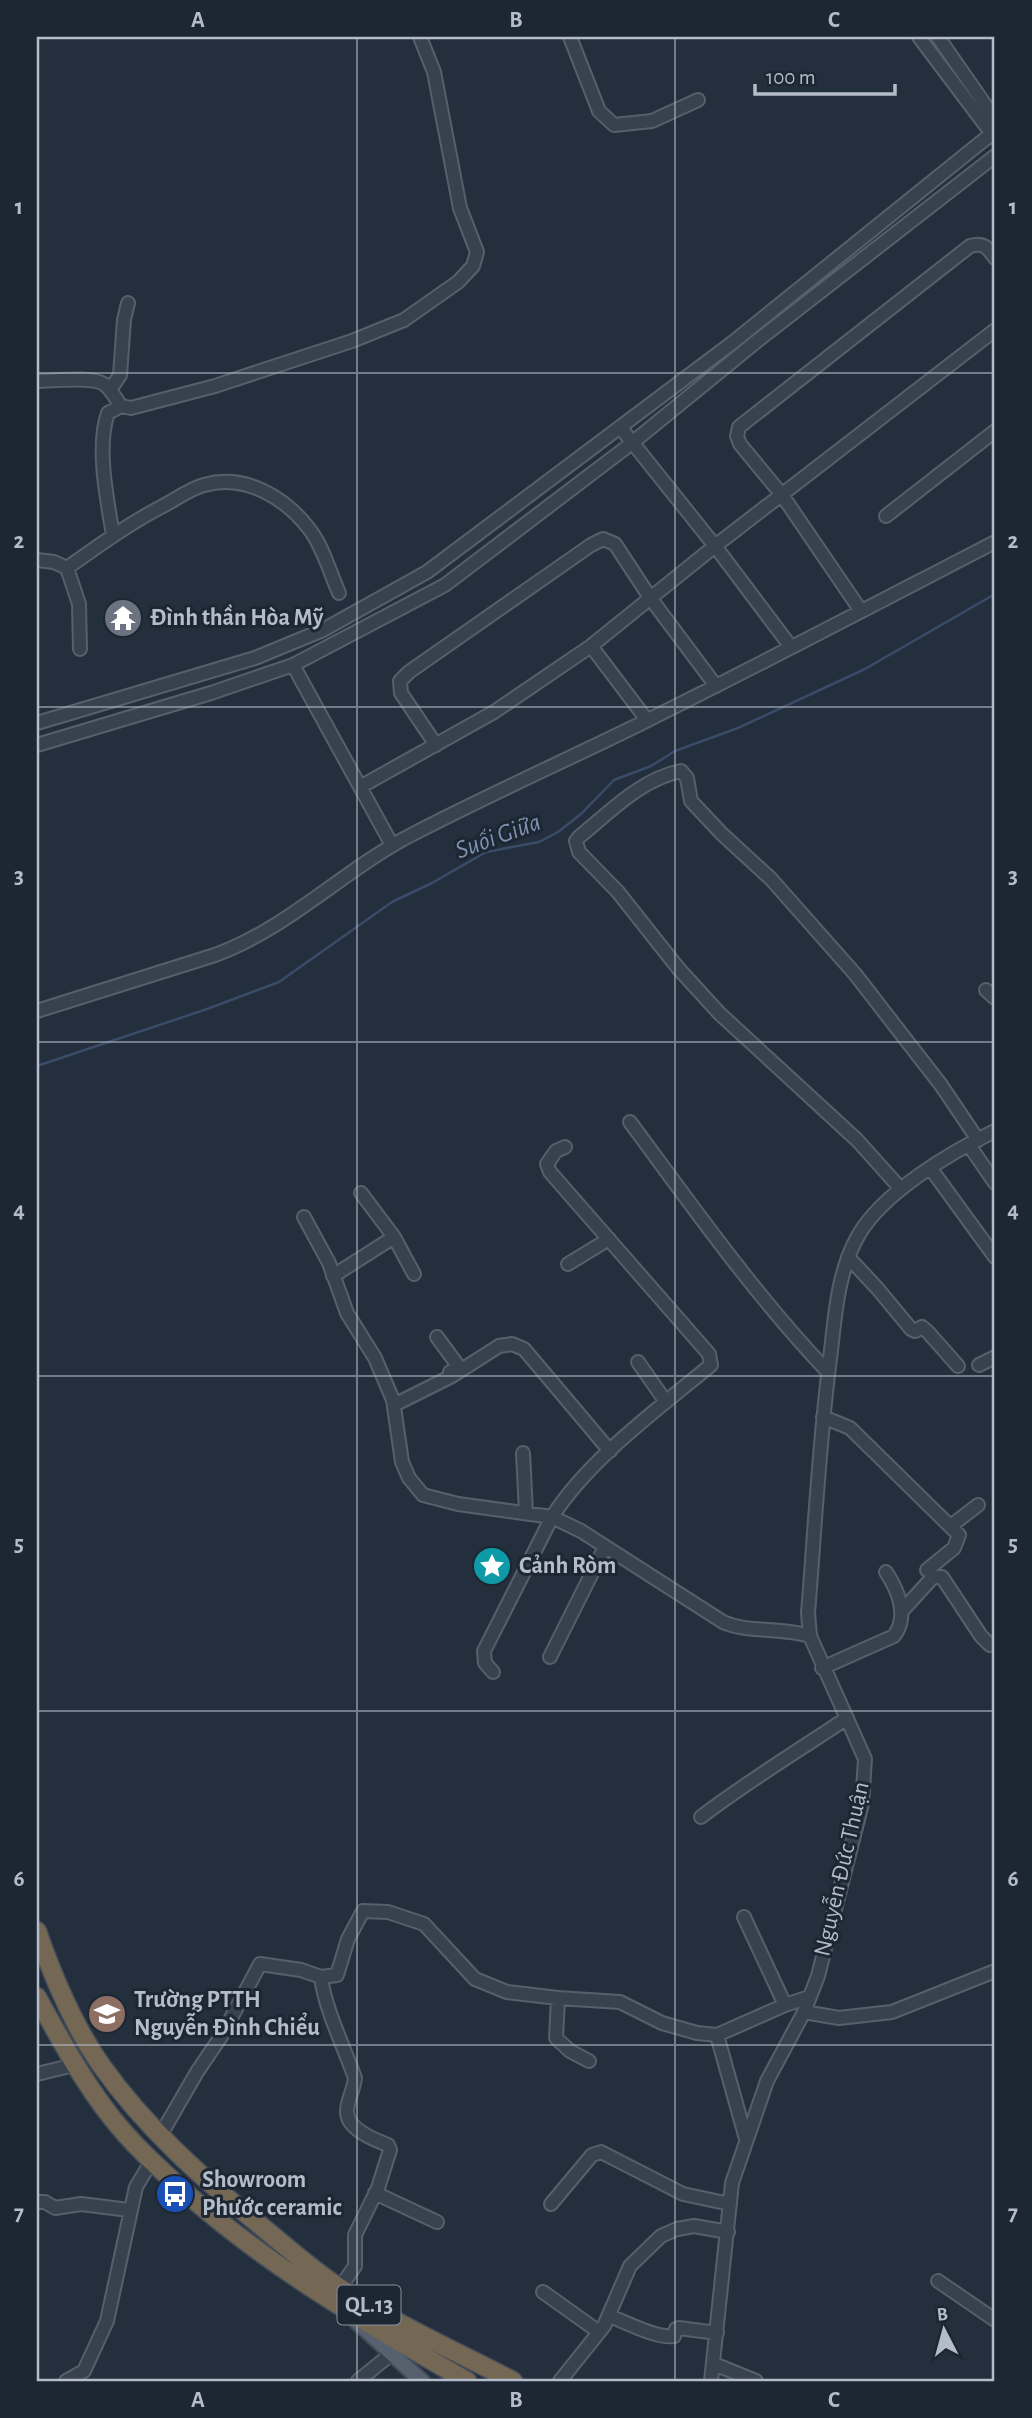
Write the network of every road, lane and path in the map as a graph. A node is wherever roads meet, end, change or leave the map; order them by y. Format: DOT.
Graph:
graph roads {
  1 [pos="420,37"];
  2 [pos="570,37"];
  3 [pos="919,37"];
  4 [pos="938,37"];
  5 [pos="698,100"];
  6 [pos="995,119"];
  7 [pos="994,134"];
  8 [pos="995,156"];
  9 [pos="995,258"];
  10 [pos="128,303"];
  11 [pos="995,330"];
  12 [pos="37,381"];
  13 [pos="110,390"];
  14 [pos="121,406"];
  15 [pos="620,427"];
  16 [pos="995,431"];
  17 [pos="632,443"];
  18 [pos="782,495"];
  19 [pos="886,516"];
  20 [pos="113,535"];
  21 [pos="995,542"];
  22 [pos="715,546"];
  23 [pos="37,560"];
  24 [pos="67,568"];
  25 [pos="339,593"];
  26 [pos="651,598"];
  27 [pos="861,611"];
  28 [pos="591,646"];
  29 [pos="791,647"];
  30 [pos="80,649"];
  31 [pos="293,665"];
  32 [pos="716,686"];
  33 [pos="648,720"];
  34 [pos="37,723"];
  35 [pos="37,745"];
  36 [pos="436,745"];
  37 [pos="360,787"];
  38 [pos="393,845"];
  39 [pos="37,1011"];
  40 [pos="630,1122"];
  41 [pos="995,1131"];
  42 [pos="973,1142"];
  43 [pos="565,1147"];
  44 [pos="931,1169"];
  45 [pos="995,1183"];
  46 [pos="901,1189"];
  47 [pos="361,1193"];
  48 [pos="304,1217"];
  49 [pos="394,1237"];
  50 [pos="608,1239"];
  51 [pos="848,1257"];
  52 [pos="995,1257"];
  53 [pos="568,1264"];
  54 [pos="414,1273"];
  55 [pos="333,1276"];
  56 [pos="438,1337"];
  57 [pos="995,1357"];
  58 [pos="638,1362"];
  59 [pos="979,1365"];
  60 [pos="958,1366"];
  61 [pos="828,1372"];
  62 [pos="666,1402"];
  63 [pos="394,1403"];
  64 [pos="823,1417"];
  65 [pos="610,1451"];
  66 [pos="523,1453"];
  67 [pos="978,1505"];
  68 [pos="526,1512"];
  69 [pos="552,1517"];
  70 [pos="952,1525"];
  71 [pos="605,1547"];
  72 [pos="927,1570"];
  73 [pos="886,1572"];
  74 [pos="901,1612"];
  75 [pos="810,1636"];
  76 [pos="995,1644"];
  77 [pos="550,1657"];
  78 [pos="822,1668"];
  79 [pos="493,1672"];
  80 [pos="847,1718"];
  81 [pos="701,1817"];
  82 [pos="744,1917"];
  83 [pos="37,1931"];
  84 [pos="995,1970"];
  85 [pos="321,1976"];
  86 [pos="37,1997"];
  87 [pos="810,1997"];
  88 [pos="558,1998"];
  89 [pos="785,2004"];
  90 [pos="804,2012"];
  91 [pos="717,2035"];
  92 [pos="589,2061"];
  93 [pos="74,2064"];
  94 [pos="37,2074"];
  95 [pos="164,2140"];
  96 [pos="747,2140"];
  97 [pos="151,2162"];
  98 [pos="375,2193"];
  99 [pos="37,2202"];
  100 [pos="551,2204"];
  101 [pos="730,2204"];
  102 [pos="130,2210"];
  103 [pos="438,2222"];
  104 [pos="728,2232"];
  105 [pos="938,2281"];
  106 [pos="340,2288"];
  107 [pos="543,2292"];
  108 [pos="346,2312"];
  109 [pos="609,2316"];
  110 [pos="995,2320"];
  111 [pos="599,2332"];
  112 [pos="717,2333"];
  113 [pos="391,2354"];
  114 [pos="714,2364"];
  115 [pos="88,2376"];
  116 [pos="66,2381"];
  117 [pos="358,2381"];
  118 [pos="422,2381"];
  119 [pos="467,2381"];
  120 [pos="513,2381"];
  121 [pos="560,2381"];
  122 [pos="711,2381"];
  123 [pos="756,2381"];
  1 -- 14 [label="street"];
  2 -- 5 [label="street"];
  3 -- 7 [label="street"];
  4 -- 6 [label="street"];
  7 -- 15 [label="street"];
  8 -- 17 [label="street"];
  9 -- 18 [label="street"];
  10 -- 13 [label="street"];
  11 -- 18 [label="street"];
  12 -- 13 [label="street"];
  13 -- 14 [label="street"];
  14 -- 20 [label="street"];
  15 -- 17 [label="street"];
  15 -- 34 [label="street"];
  16 -- 19 [label="street"];
  17 -- 22 [label="street"];
  17 -- 31 [label="street"];
  18 -- 22 [label="street"];
  18 -- 27 [label="street"];
  20 -- 24 [label="street"];
  20 -- 25 [label="street"];
  21 -- 27 [label="street"];
  22 -- 26 [label="street"];
  22 -- 29 [label="street"];
  23 -- 24 [label="street"];
  24 -- 30 [label="street"];
  26 -- 28 [label="street"];
  26 -- 32 [label="street"];
  26 -- 36 [label="street"];
  27 -- 29 [label="street"];
  28 -- 33 [label="street"];
  28 -- 36 [label="street"];
  29 -- 32 [label="street"];
  31 -- 35 [label="street"];
  31 -- 37 [label="street"];
  32 -- 33 [label="street"];
  33 -- 38 [label="street"];
  36 -- 37 [label="street"];
  37 -- 38 [label="street"];
  38 -- 39 [label="street"];
  40 -- 61 [label="street"];
  41 -- 42 [label="street, Nguyễn Đức Thuận"];
  42 -- 44 [label="street, Nguyễn Đức Thuận"];
  42 -- 45 [label="street"];
  42 -- 46 [label="street"];
  43 -- 50 [label="street"];
  44 -- 46 [label="street, Nguyễn Đức Thuận"];
  44 -- 52 [label="street"];
  46 -- 51 [label="street, Nguyễn Đức Thuận"];
  47 -- 49 [label="street"];
  48 -- 55 [label="street"];
  49 -- 54 [label="street"];
  49 -- 55 [label="street"];
  50 -- 53 [label="street"];
  50 -- 62 [label="street"];
  51 -- 60 [label="street"];
  51 -- 61 [label="street, Nguyễn Đức Thuận"];
  55 -- 63 [label="street"];
  56 -- 63 [label="street"];
  57 -- 59 [label="street"];
  58 -- 62 [label="street"];
  61 -- 64 [label="street, Nguyễn Đức Thuận"];
  62 -- 65 [label="street"];
  63 -- 65 [label="street"];
  63 -- 68 [label="street"];
  64 -- 70 [label="street"];
  64 -- 75 [label="street, Nguyễn Đức Thuận"];
  65 -- 69 [label="street"];
  66 -- 68 [label="street"];
  67 -- 70 [label="street"];
  68 -- 69 [label="street"];
  69 -- 71 [label="street"];
  69 -- 79 [label="street"];
  70 -- 72 [label="street"];
  71 -- 75 [label="street"];
  71 -- 77 [label="street"];
  73 -- 74 [label="street"];
  74 -- 76 [label="street"];
  74 -- 78 [label="street"];
  75 -- 78 [label="street, Nguyễn Đức Thuận"];
  78 -- 80 [label="street, Nguyễn Đức Thuận"];
  80 -- 81 [label="street"];
  80 -- 87 [label="street, Nguyễn Đức Thuận"];
  82 -- 89 [label="street"];
  83 -- 95 [label="highway, QL.13"];
  84 -- 90 [label="street"];
  85 -- 88 [label="street"];
  85 -- 95 [label="street"];
  85 -- 98 [label="street"];
  86 -- 93 [label="highway, QL.13"];
  87 -- 89 [label="street"];
  87 -- 90 [label="street, Nguyễn Đức Thuận"];
  88 -- 91 [label="street"];
  88 -- 92 [label="street"];
  89 -- 91 [label="street"];
  90 -- 96 [label="street, Nguyễn Đức Thuận"];
  91 -- 96 [label="street"];
  93 -- 94 [label="street"];
  93 -- 97 [label="highway, QL.13"];
  95 -- 97 [label="highway"];
  95 -- 106 [label="highway, QL.13"];
  96 -- 101 [label="street, Nguyễn Đức Thuận"];
  97 -- 102 [label="street"];
  97 -- 108 [label="highway, QL.13"];
  98 -- 103 [label="street"];
  98 -- 106 [label="street"];
  99 -- 102 [label="street"];
  100 -- 101 [label="street"];
  101 -- 104 [label="street, Nguyễn Đức Thuận"];
  102 -- 115 [label="street"];
  104 -- 109 [label="street"];
  104 -- 112 [label="street, Nguyễn Đức Thuận"];
  105 -- 110 [label="street"];
  106 -- 120 [label="highway, QL.13"];
  107 -- 111 [label="street"];
  108 -- 113 [label="main road"];
  108 -- 119 [label="highway, QL.13"];
  109 -- 111 [label="street"];
  109 -- 112 [label="street"];
  111 -- 121 [label="street"];
  112 -- 114 [label="street, Nguyễn Đức Thuận"];
  113 -- 117 [label="street"];
  113 -- 118 [label="main road"];
  114 -- 122 [label="street, Nguyễn Đức Thuận"];
  114 -- 123 [label="street"];
  115 -- 116 [label="street"];
}
